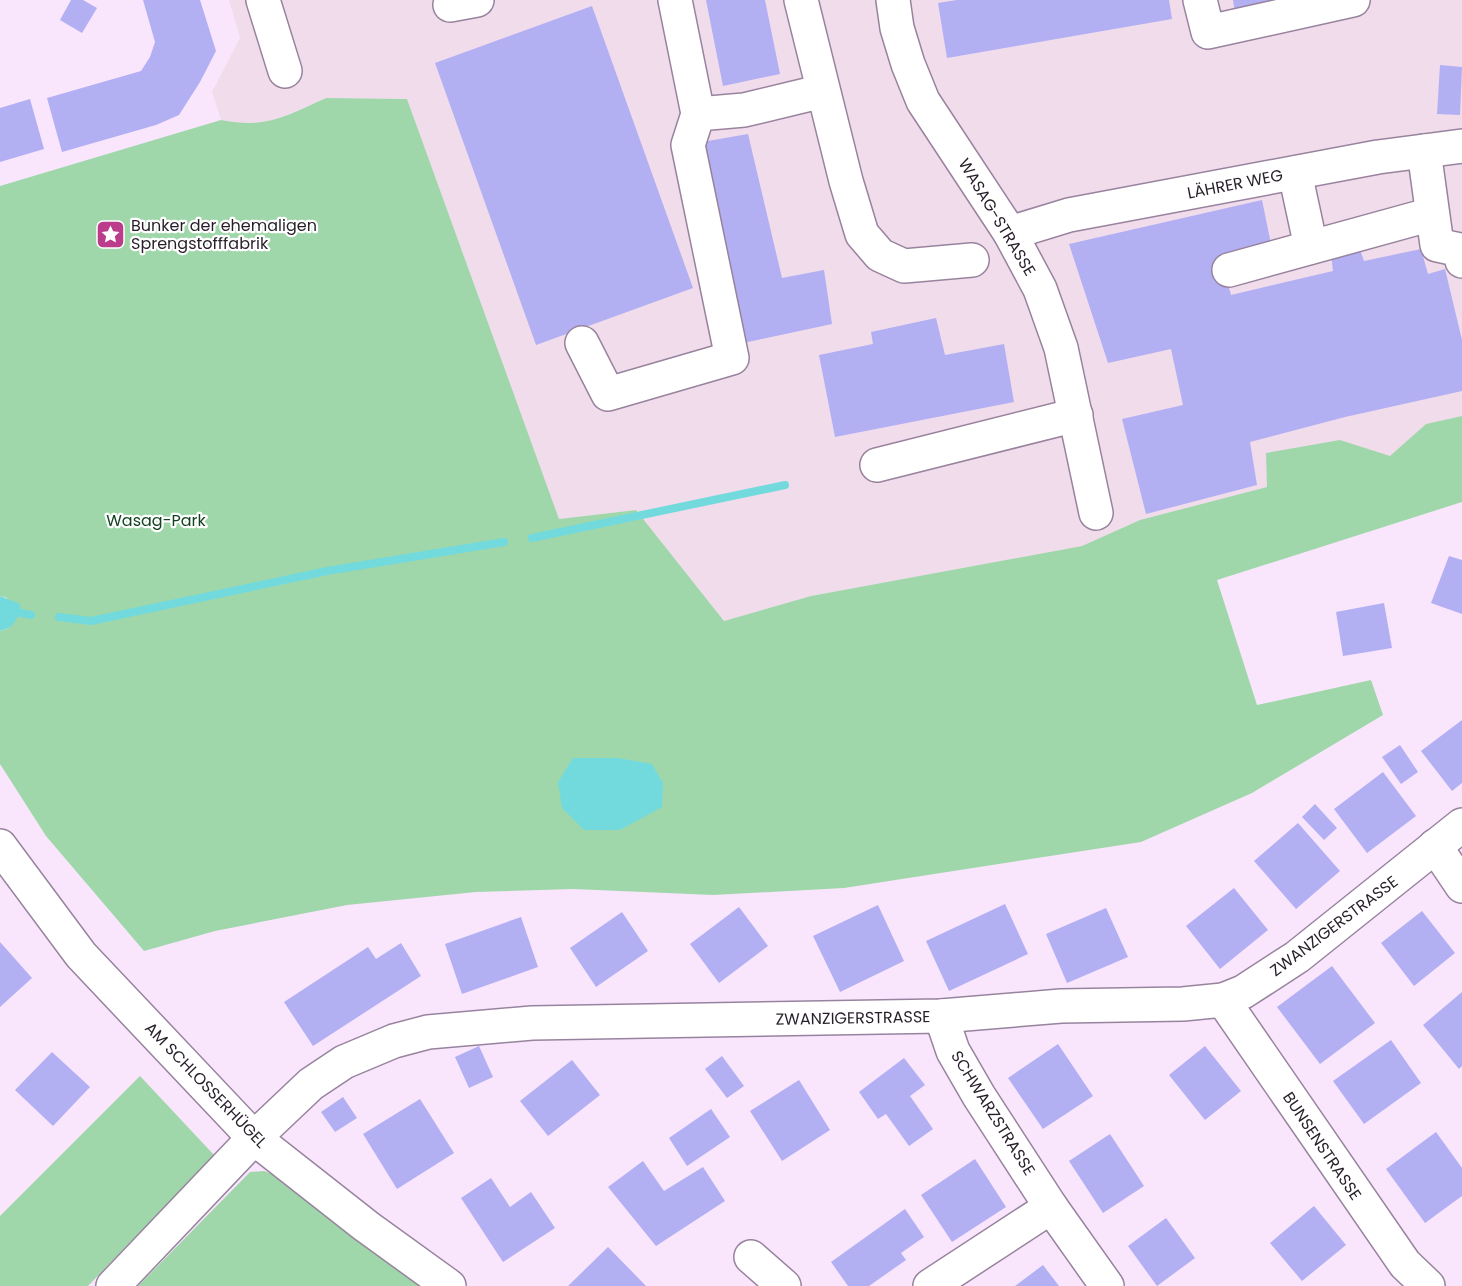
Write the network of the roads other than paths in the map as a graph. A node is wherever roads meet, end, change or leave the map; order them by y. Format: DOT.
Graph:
graph roads {
  1 [pos="263,0"];
  2 [pos="675,0"];
  3 [pos="801,0"];
  4 [pos="893,0"];
  5 [pos="1200,0"];
  6 [pos="1353,0"];
  7 [pos="285,71"];
  8 [pos="823,91"];
  9 [pos="698,114"];
  10 [pos="1462,146"];
  11 [pos="1424,151"];
  12 [pos="1294,172"];
  13 [pos="1432,214"];
  14 [pos="1010,233"];
  15 [pos="1311,247"];
  16 [pos="972,260"];
  17 [pos="1462,261"];
  18 [pos="1229,270"];
  19 [pos="582,343"];
  20 [pos="1076,415"];
  21 [pos="877,465"];
  22 [pos="1096,513"];
  23 [pos="1462,825"];
  24 [pos="0,846"];
  25 [pos="1435,846"];
  26 [pos="1462,886"];
  27 [pos="1223,1000"];
  28 [pos="941,1016"];
  29 [pos="254,1138"];
  30 [pos="1051,1207"];
  31 [pos="751,1257"];
  32 [pos="113,1286"];
  33 [pos="449,1286"];
  34 [pos="784,1286"];
  35 [pos="930,1286"];
  36 [pos="1107,1286"];
  37 [pos="1428,1286"];
  1 -- 7 [label="street"];
  2 -- 9 [label="street"];
  3 -- 8 [label="street"];
  4 -- 14 [label="street, WASAG-STRASSE"];
  5 -- 6 [label="street"];
  8 -- 9 [label="street"];
  8 -- 16 [label="street"];
  9 -- 19 [label="street"];
  10 -- 11 [label="street, LÄHRER WEG"];
  11 -- 12 [label="street, LÄHRER WEG"];
  11 -- 13 [label="street"];
  12 -- 14 [label="street, LÄHRER WEG"];
  12 -- 15 [label="street"];
  13 -- 15 [label="street"];
  13 -- 17 [label="street"];
  14 -- 20 [label="street, WASAG-STRASSE"];
  15 -- 18 [label="street"];
  20 -- 21 [label="street"];
  20 -- 22 [label="street, WASAG-STRASSE"];
  23 -- 25 [label="street, ZWANZIGERSTRASSE"];
  24 -- 29 [label="street, AM SCHLOSSERHÜGEL"];
  25 -- 26 [label="street"];
  25 -- 27 [label="street, ZWANZIGERSTRASSE"];
  27 -- 28 [label="street, ZWANZIGERSTRASSE"];
  27 -- 37 [label="street, BUNSENSTRASSE"];
  28 -- 29 [label="street, ZWANZIGERSTRASSE"];
  28 -- 30 [label="street, SCHWARZSTRASSE"];
  29 -- 32 [label="street, ZWANZIGERSTRASSE"];
  29 -- 33 [label="street, AM SCHLOSSERHÜGEL"];
  30 -- 35 [label="street"];
  30 -- 36 [label="street, SCHWARZSTRASSE"];
  31 -- 34 [label="street"];
}
